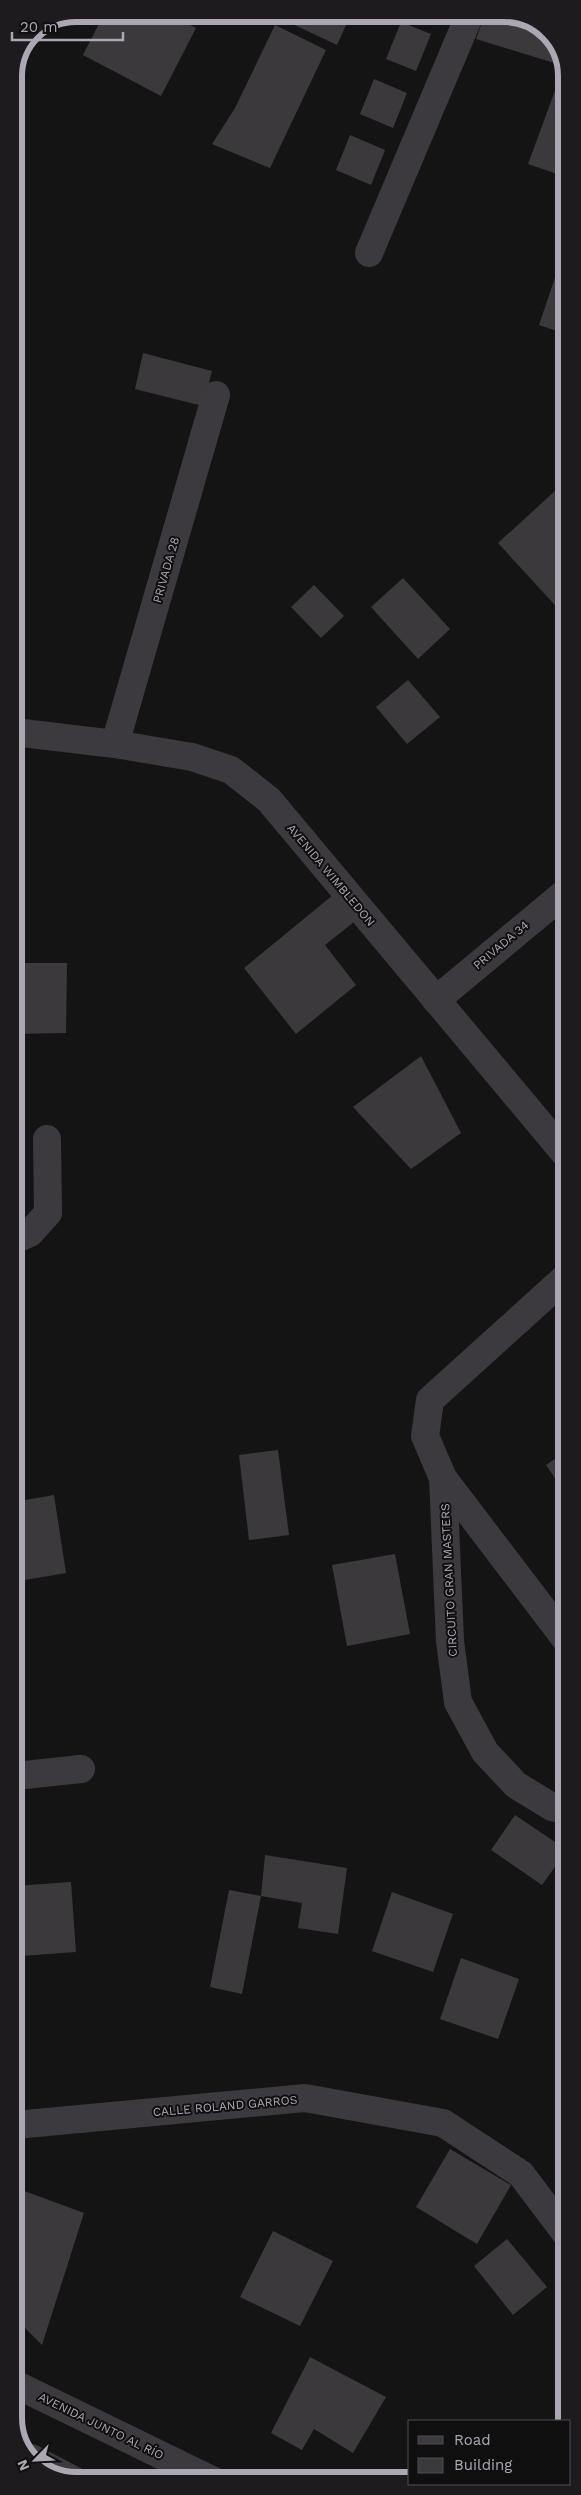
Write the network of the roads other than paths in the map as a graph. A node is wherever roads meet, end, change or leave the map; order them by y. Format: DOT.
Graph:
graph roads {
  1 [pos="466,23"];
  2 [pos="369,253"];
  3 [pos="216,395"];
  4 [pos="22,733"];
  5 [pos="115,744"];
  6 [pos="558,898"];
  7 [pos="436,1000"];
  8 [pos="48,1139"];
  9 [pos="558,1145"];
  10 [pos="22,1236"];
  11 [pos="558,1284"];
  12 [pos="443,1478"];
  13 [pos="558,1629"];
  14 [pos="81,1769"];
  15 [pos="22,1775"];
  16 [pos="558,1809"];
  17 [pos="22,2125"];
  18 [pos="558,2223"];
  19 [pos="22,2387"];
  20 [pos="196,2472"];
  1 -- 2 [label="street"];
  3 -- 5 [label="street, PRIVADA 28"];
  4 -- 5 [label="street, AVENIDA WIMBLEDON"];
  5 -- 7 [label="street, AVENIDA WIMBLEDON"];
  6 -- 7 [label="street, PRIVADA 34"];
  7 -- 9 [label="street, AVENIDA WIMBLEDON"];
  8 -- 10 [label="street"];
  11 -- 12 [label="street, CIRCUITO GRAN MASTERS"];
  12 -- 13 [label="street, CIRCUITO GRAN MASTERS"];
  12 -- 16 [label="street, CIRCUITO GRAN MASTERS"];
  14 -- 15 [label="street"];
  17 -- 18 [label="street, CALLE ROLAND GARROS"];
  19 -- 20 [label="street, AVENIDA JUNTO AL RÍO"];
}
